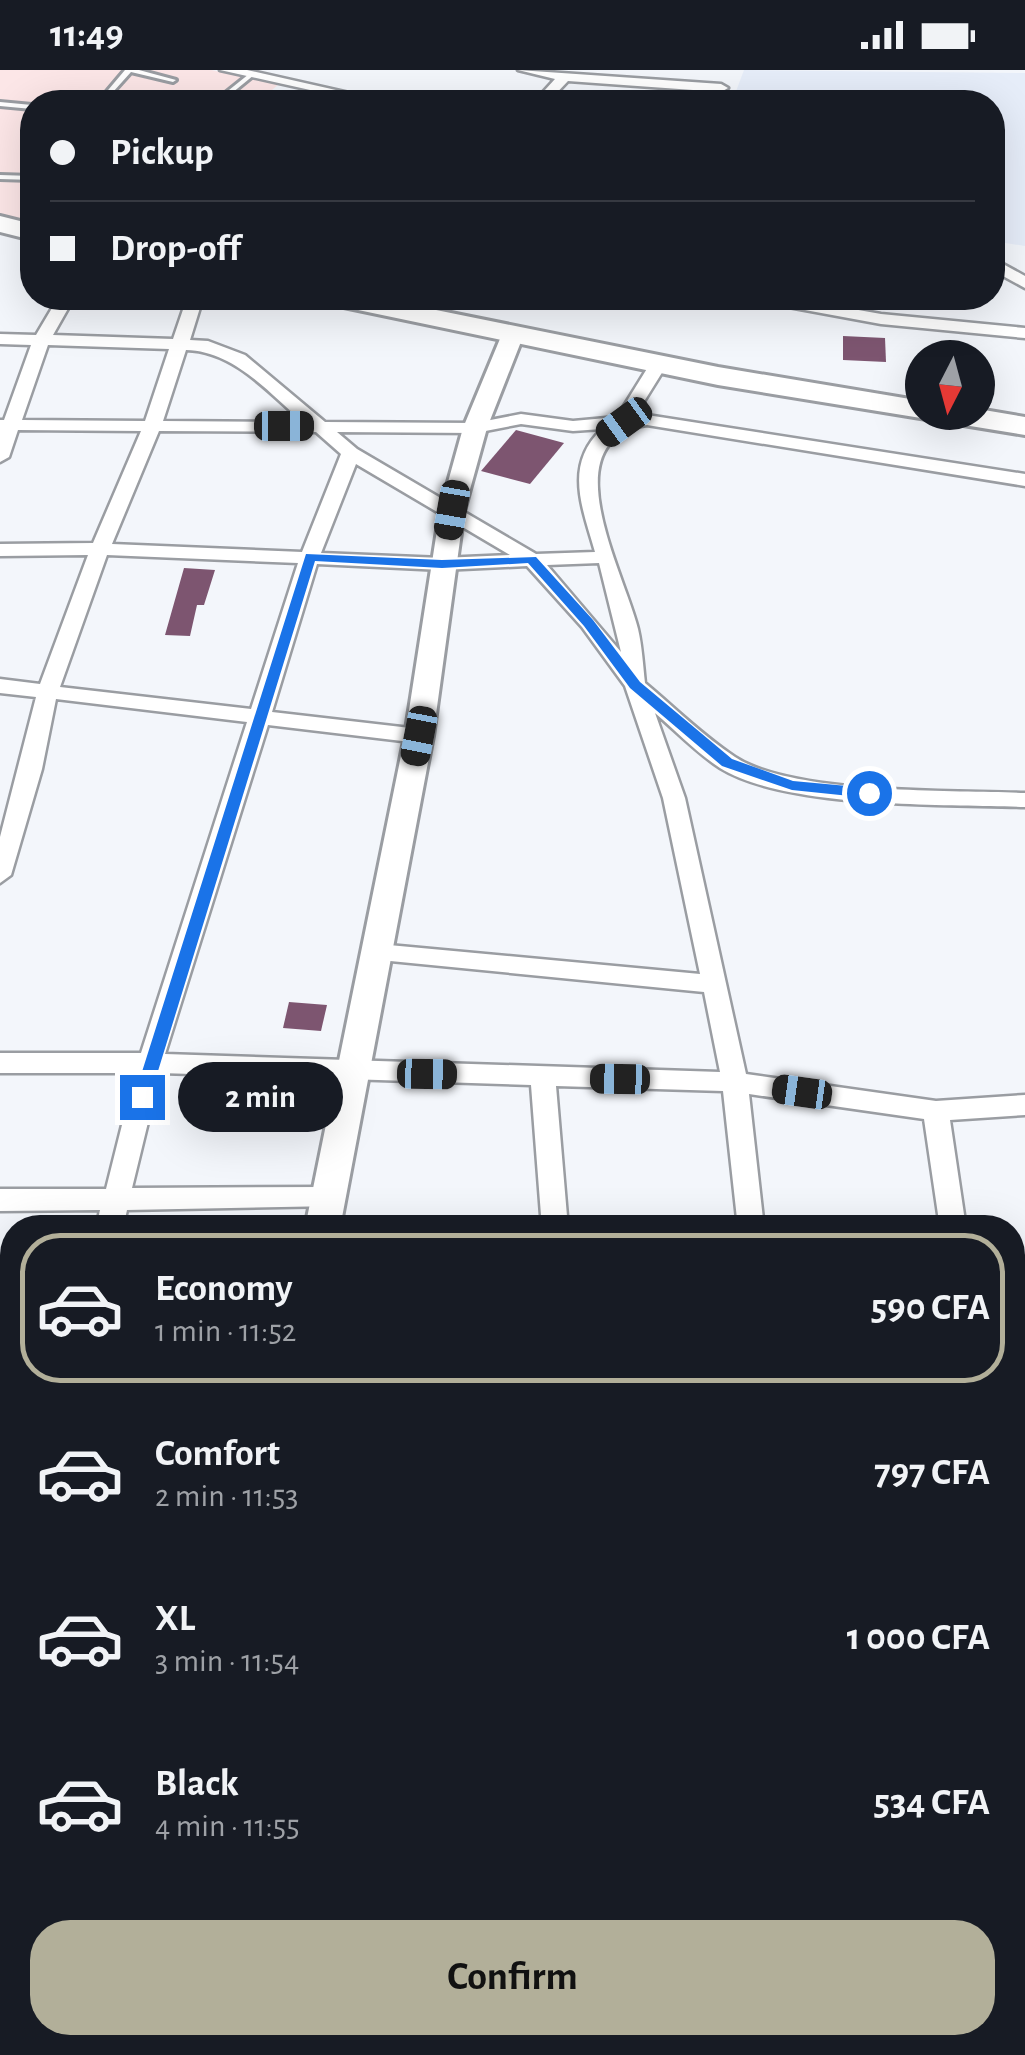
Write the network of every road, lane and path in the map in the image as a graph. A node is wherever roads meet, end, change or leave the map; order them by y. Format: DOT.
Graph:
graph roads {
  1 [pos="118,70"];
  2 [pos="129,70"];
  3 [pos="227,70"];
  4 [pos="306,70"];
  5 [pos="524,70"];
  6 [pos="251,75"];
  7 [pos="564,77"];
  8 [pos="173,80"];
  9 [pos="284,88"];
  10 [pos="721,88"];
  11 [pos="112,90"];
  12 [pos="233,90"];
  13 [pos="297,90"];
  14 [pos="553,90"];
  15 [pos="59,310"];
  16 [pos="190,310"];
  17 [pos="397,310"];
  18 [pos="832,310"];
  19 [pos="1025,332"];
  20 [pos="512,334"];
  21 [pos="0,339"];
  22 [pos="41,341"];
  23 [pos="177,345"];
  24 [pos="659,364"];
  25 [pos="905,407"];
  26 [pos="995,421"];
  27 [pos="624,422"];
  28 [pos="6,425"];
  29 [pos="152,426"];
  30 [pos="318,426"];
  31 [pos="1025,426"];
  32 [pos="475,428"];
  33 [pos="351,453"];
  34 [pos="0,457"];
  35 [pos="1025,480"];
  36 [pos="452,510"];
  37 [pos="100,549"];
  38 [pos="0,550"];
  39 [pos="310,557"];
  40 [pos="606,558"];
  41 [pos="532,560"];
  42 [pos="442,564"];
  43 [pos="635,685"];
  44 [pos="0,686"];
  45 [pos="46,694"];
  46 [pos="260,719"];
  47 [pos="419,736"];
  48 [pos="1025,800"];
  49 [pos="0,876"];
  50 [pos="378,953"];
  51 [pos="713,984"];
  52 [pos="0,1063"];
  53 [pos="150,1063"];
  54 [pos="350,1072"];
  55 [pos="543,1077"];
  56 [pos="735,1082"];
  57 [pos="1025,1105"];
  58 [pos="936,1111"];
  59 [pos="116,1197"];
  60 [pos="327,1198"];
  61 [pos="0,1200"];
  62 [pos="112,1215"];
  63 [pos="324,1215"];
  64 [pos="554,1215"];
  65 [pos="750,1215"];
  66 [pos="951,1215"];
  1 -- 2 [label="lane"];
  2 -- 8 [label="lane"];
  2 -- 11 [label="lane"];
  3 -- 6 [label="street"];
  4 -- 9 [label="street"];
  5 -- 7 [label="street"];
  6 -- 9 [label="street"];
  6 -- 12 [label="lane"];
  7 -- 10 [label="street"];
  7 -- 14 [label="street"];
  9 -- 13 [label="street"];
  15 -- 22 [label="street"];
  16 -- 23 [label="street"];
  17 -- 20 [label="highway"];
  18 -- 19 [label="street"];
  20 -- 24 [label="highway"];
  20 -- 32 [label="street"];
  21 -- 22 [label="street"];
  22 -- 23 [label="street"];
  22 -- 28 [label="street"];
  23 -- 29 [label="street"];
  23 -- 30 [label="street"];
  24 -- 25 [label="highway"];
  24 -- 27 [label="street"];
  26 -- 31 [label="highway"];
  27 -- 32 [label="street"];
  27 -- 35 [label="street"];
  27 -- 40 [label="street"];
  28 -- 29 [label="street"];
  28 -- 34 [label="street"];
  29 -- 30 [label="street"];
  29 -- 37 [label="street"];
  30 -- 32 [label="street"];
  30 -- 33 [label="street"];
  32 -- 36 [label="street"];
  33 -- 36 [label="street"];
  33 -- 39 [label="street"];
  36 -- 41 [label="street"];
  36 -- 42 [label="street"];
  37 -- 38 [label="street"];
  37 -- 39 [label="street"];
  37 -- 45 [label="street"];
  39 -- 42 [label="street"];
  39 -- 46 [label="street"];
  40 -- 41 [label="street"];
  40 -- 43 [label="street"];
  41 -- 42 [label="street"];
  41 -- 43 [label="street"];
  42 -- 47 [label="street"];
  43 -- 48 [label="street"];
  43 -- 51 [label="street"];
  44 -- 45 [label="street"];
  45 -- 46 [label="street"];
  45 -- 49 [label="street"];
  46 -- 47 [label="street"];
  46 -- 53 [label="street"];
  47 -- 50 [label="street"];
  50 -- 51 [label="street"];
  50 -- 54 [label="street"];
  51 -- 56 [label="street"];
  52 -- 53 [label="street"];
  53 -- 54 [label="street"];
  53 -- 59 [label="street"];
  54 -- 55 [label="street"];
  54 -- 60 [label="street"];
  55 -- 56 [label="street"];
  55 -- 64 [label="street"];
  56 -- 58 [label="street"];
  56 -- 65 [label="street"];
  57 -- 58 [label="street"];
  58 -- 66 [label="street"];
  59 -- 60 [label="street"];
  59 -- 61 [label="street"];
  59 -- 62 [label="street"];
  60 -- 63 [label="street"];
}
